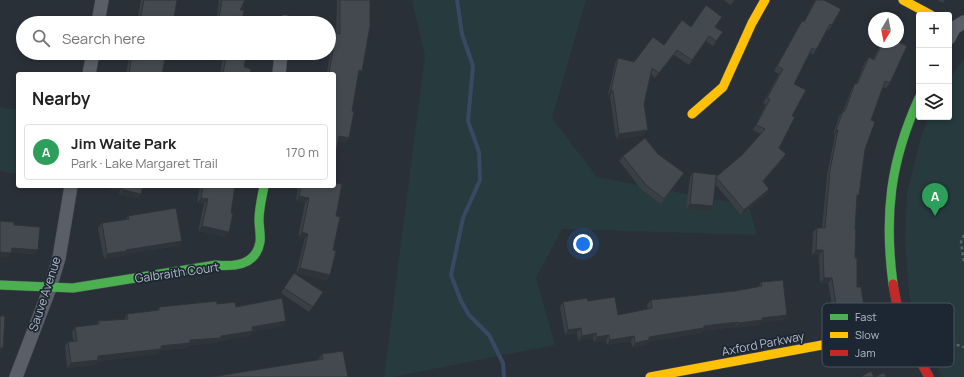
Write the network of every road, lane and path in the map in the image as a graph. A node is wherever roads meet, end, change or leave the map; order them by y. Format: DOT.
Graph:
graph roads {
  1 [pos="102,0"];
  2 [pos="765,0"];
  3 [pos="903,0"];
  4 [pos="925,12"];
  5 [pos="99,16"];
  6 [pos="92,60"];
  7 [pos="280,60"];
  8 [pos="89,72"];
  9 [pos="279,72"];
  10 [pos="916,104"];
  11 [pos="692,114"];
  12 [pos="71,188"];
  13 [pos="264,188"];
  14 [pos="964,235"];
  15 [pos="964,263"];
  16 [pos="0,285"];
  17 [pos="50,288"];
  18 [pos="897,303"];
  19 [pos="954,345"];
  20 [pos="822,346"];
  21 [pos="964,348"];
  22 [pos="924,367"];
  23 [pos="675,375"];
  24 [pos="16,377"];
  25 [pos="650,377"];
  26 [pos="929,377"];
  1 -- 5 [label="street"];
  2 -- 11 [label="street"];
  3 -- 4 [label="street"];
  6 -- 8 [label="street"];
  7 -- 9 [label="street"];
  10 -- 18 [label="street"];
  12 -- 17 [label="street, Sauve Avenue"];
  13 -- 17 [label="street, Galbraith Court"];
  14 -- 15 [label="path"];
  16 -- 17 [label="street, Galbraith Court"];
  17 -- 24 [label="street, Sauve Avenue"];
  19 -- 21 [label="path"];
  20 -- 23 [label="street, Axford Parkway"];
  22 -- 26 [label="street"];
  23 -- 25 [label="street, Axford Parkway"];
}
